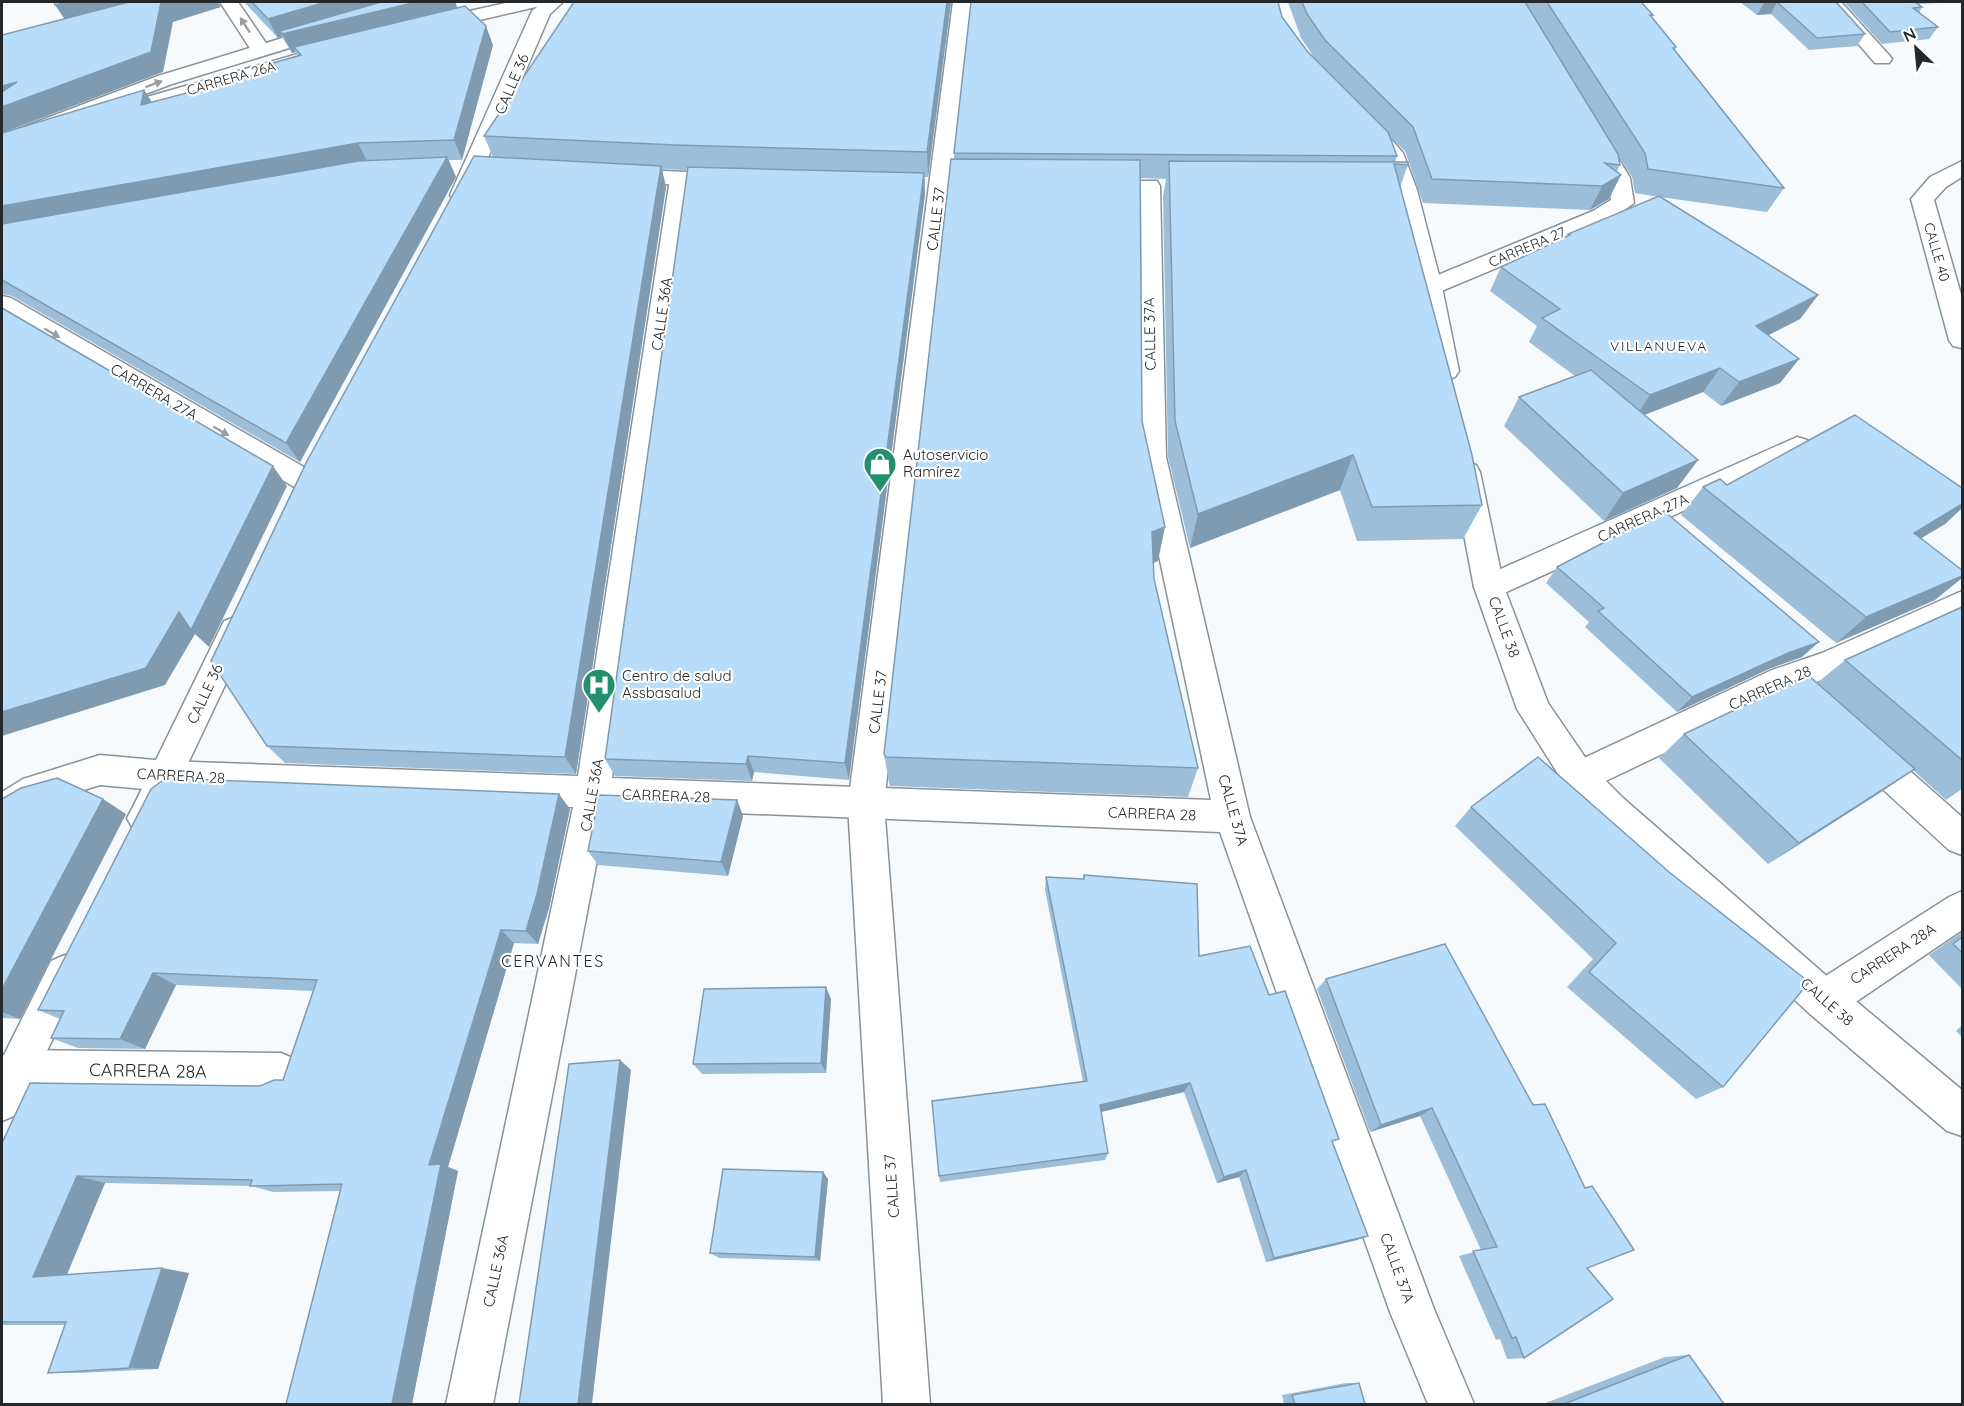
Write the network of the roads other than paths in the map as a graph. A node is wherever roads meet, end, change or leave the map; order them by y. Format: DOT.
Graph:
graph roads {
  1 [pos="229,2"];
  2 [pos="533,2"];
  3 [pos="554,2"];
  4 [pos="962,2"];
  5 [pos="1831,2"];
  6 [pos="348,24"];
  7 [pos="415,28"];
  8 [pos="260,49"];
  9 [pos="337,49"];
  10 [pos="1882,59"];
  11 [pos="1359,119"];
  12 [pos="1584,119"];
  13 [pos="2,142"];
  14 [pos="2,149"];
  15 [pos="1962,168"];
  16 [pos="601,175"];
  17 [pos="681,179"];
  18 [pos="752,181"];
  19 [pos="1149,186"];
  20 [pos="447,220"];
  21 [pos="1430,287"];
  22 [pos="2,304"];
  23 [pos="1962,340"];
  24 [pos="1453,402"];
  25 [pos="1797,447"];
  26 [pos="1462,448"];
  27 [pos="306,481"];
  28 [pos="1656,512"];
  29 [pos="1683,535"];
  30 [pos="1489,587"];
  31 [pos="1962,603"];
  32 [pos="246,608"];
  33 [pos="1806,639"];
  34 [pos="1833,662"];
  35 [pos="1784,680"];
  36 [pos="1810,704"];
  37 [pos="1837,728"];
  38 [pos="166,776"];
  39 [pos="1579,777"];
  40 [pos="593,793"];
  41 [pos="866,804"];
  42 [pos="2,810"];
  43 [pos="1232,817"];
  44 [pos="134,839"];
  45 [pos="1962,839"];
  46 [pos="1962,909"];
  47 [pos="80,944"];
  48 [pos="1824,1000"];
  49 [pos="280,1073"];
  50 [pos="8,1085"];
  51 [pos="1962,1116"];
  52 [pos="469,1404"];
  53 [pos="906,1404"];
  54 [pos="1451,1404"];
  8 -- 1 [label="street, one-way"];
  2 -- 7 [label="street"];
  3 -- 20 [label="street, CALLE 36"];
  4 -- 41 [label="street, CALLE 37"];
  5 -- 10 [label="street"];
  6 -- 8 [label="street"];
  13 -- 8 [label="street, one-way"];
  9 -- 14 [label="street, CARRERA 26A"];
  11 -- 21 [label="street"];
  12 -- 21 [label="street, CARRERA 27"];
  15 -- 23 [label="street, CALLE 40"];
  16 -- 17 [label="street"];
  17 -- 18 [label="street"];
  17 -- 40 [label="street, CALLE 36A"];
  19 -- 43 [label="street, CALLE 37A"];
  21 -- 24 [label="street"];
  22 -- 27 [label="street, CARRERA 27A, one-way"];
  25 -- 28 [label="street, CARRERA 27A"];
  26 -- 30 [label="street, CALLE 38"];
  28 -- 29 [label="street"];
  28 -- 30 [label="street, CARRERA 27A"];
  30 -- 39 [label="street, CALLE 38"];
  31 -- 34 [label="street, CARRERA 28"];
  32 -- 38 [label="street, CALLE 36"];
  33 -- 34 [label="street"];
  34 -- 35 [label="street, CARRERA 28"];
  35 -- 36 [label="street"];
  35 -- 39 [label="street, CARRERA 28"];
  37 -- 45 [label="street"];
  38 -- 40 [label="street, CARRERA 28"];
  38 -- 42 [label="street, CARRERA 28"];
  38 -- 44 [label="street, CALLE 36"];
  39 -- 48 [label="street, CALLE 38"];
  40 -- 41 [label="street, CARRERA 28"];
  40 -- 52 [label="street, CALLE 36A"];
  41 -- 43 [label="street, CARRERA 28"];
  41 -- 53 [label="street, CALLE 37"];
  43 -- 54 [label="street, CALLE 37A"];
  46 -- 48 [label="street, CARRERA 28A"];
  47 -- 50 [label="street"];
  48 -- 51 [label="street, CALLE 38"];
  49 -- 50 [label="street, CARRERA 28A"];
}
